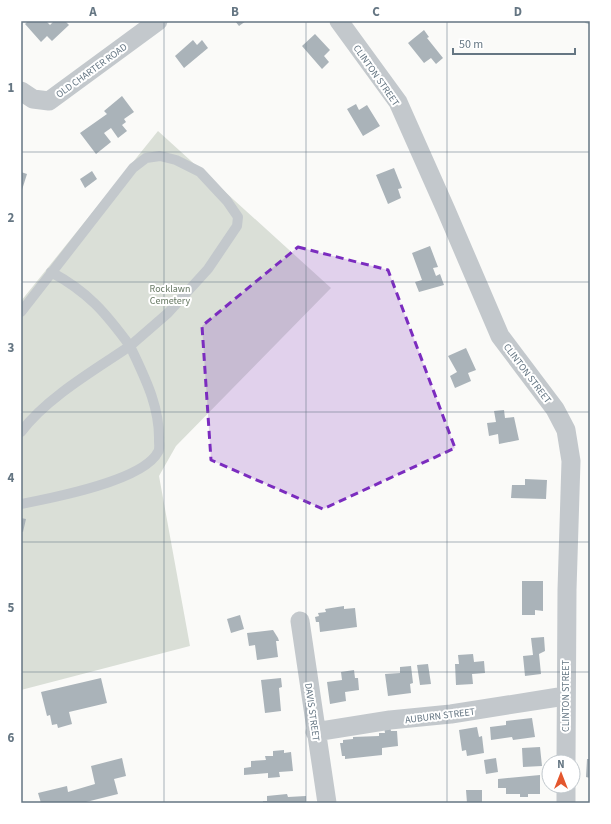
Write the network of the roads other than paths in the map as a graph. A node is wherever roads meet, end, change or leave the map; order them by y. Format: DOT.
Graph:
graph roads {
  1 [pos="158,21"];
  2 [pos="339,21"];
  3 [pos="21,91"];
  4 [pos="51,272"];
  5 [pos="21,312"];
  6 [pos="130,346"];
  7 [pos="21,432"];
  8 [pos="21,504"];
  9 [pos="300,621"];
  10 [pos="565,696"];
  11 [pos="315,732"];
  12 [pos="566,754"];
  13 [pos="327,803"];
  1 -- 3 [label="street, OLD CHARTER ROAD"];
  2 -- 10 [label="street, CLINTON STREET"];
  4 -- 5 [label="lane"];
  4 -- 6 [label="lane"];
  4 -- 6 [label="lane"];
  6 -- 7 [label="lane"];
  6 -- 8 [label="lane"];
  9 -- 11 [label="street, DAVIS STREET"];
  10 -- 11 [label="street, AUBURN STREET"];
  10 -- 12 [label="street, CLINTON STREET"];
  11 -- 13 [label="street, DAVIS STREET"];
}
